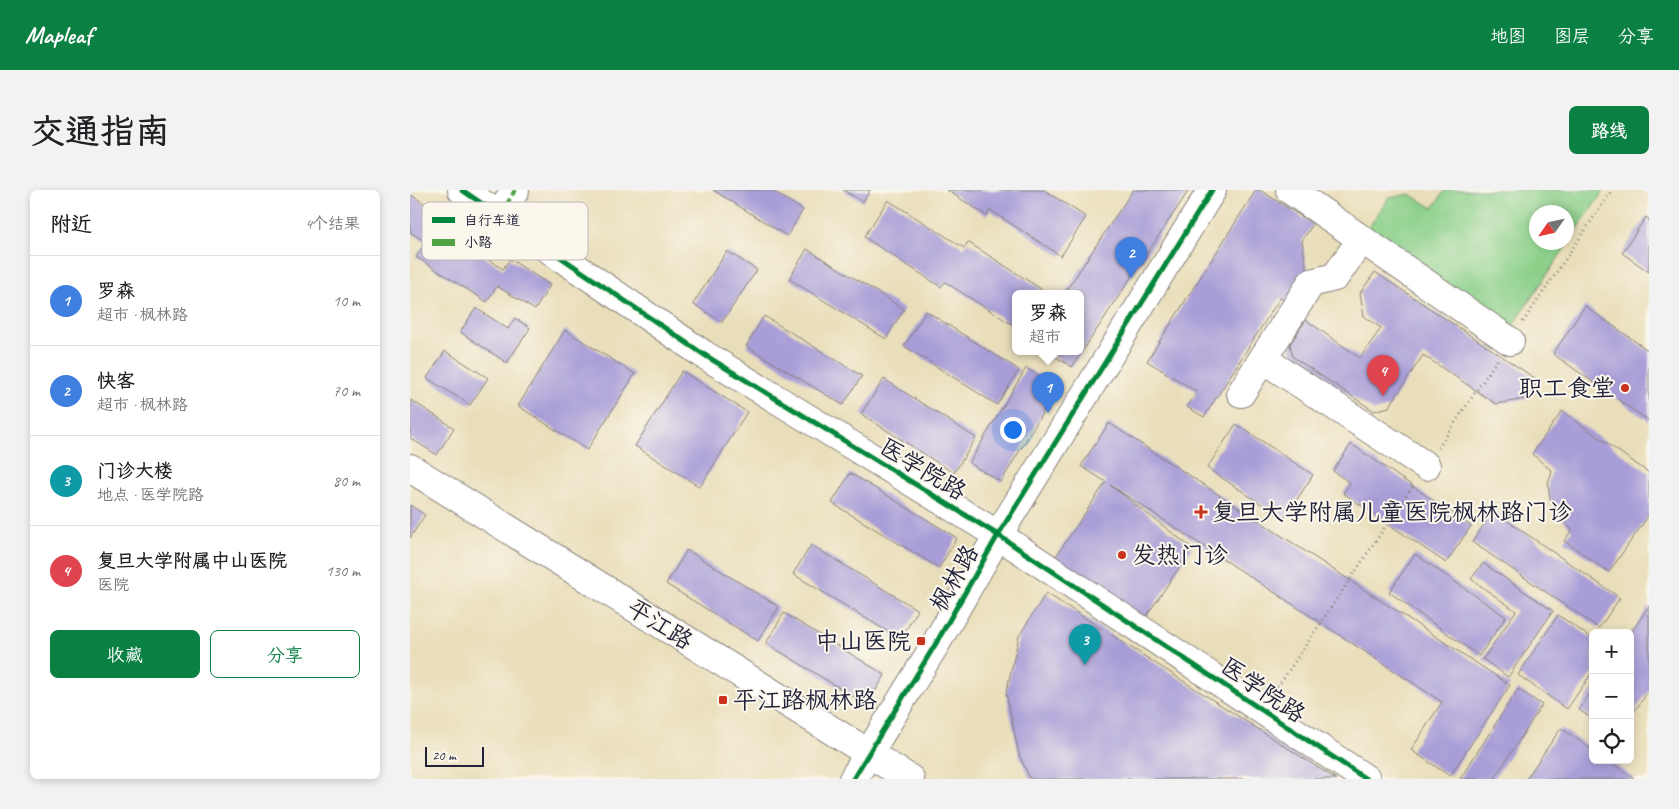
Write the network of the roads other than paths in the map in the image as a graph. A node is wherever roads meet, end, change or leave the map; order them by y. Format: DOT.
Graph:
graph roads {
  1 [pos="462,190"];
  2 [pos="515,190"];
  3 [pos="1212,190"];
  4 [pos="1290,190"];
  5 [pos="480,202"];
  6 [pos="508,202"];
  7 [pos="1361,240"];
  8 [pos="565,260"];
  9 [pos="1510,341"];
  10 [pos="1263,359"];
  11 [pos="1241,393"];
  12 [pos="1426,466"];
  13 [pos="410,468"];
  14 [pos="998,535"];
  15 [pos="868,753"];
  16 [pos="853,779"];
  17 [pos="910,779"];
  18 [pos="1366,779"];
  1 -- 5 [label="street, 医学院路"];
  2 -- 6 [label="street"];
  3 -- 14 [label="street, 枫林路"];
  4 -- 7 [label="street"];
  7 -- 9 [label="street"];
  7 -- 10 [label="street"];
  8 -- 14 [label="street, 医学院路"];
  10 -- 11 [label="street"];
  10 -- 12 [label="street"];
  13 -- 15 [label="street, 平江路"];
  14 -- 15 [label="street, 枫林路"];
  14 -- 18 [label="street, 医学院路"];
  15 -- 16 [label="street, 枫林路"];
  15 -- 17 [label="street, 平江路"];
}
